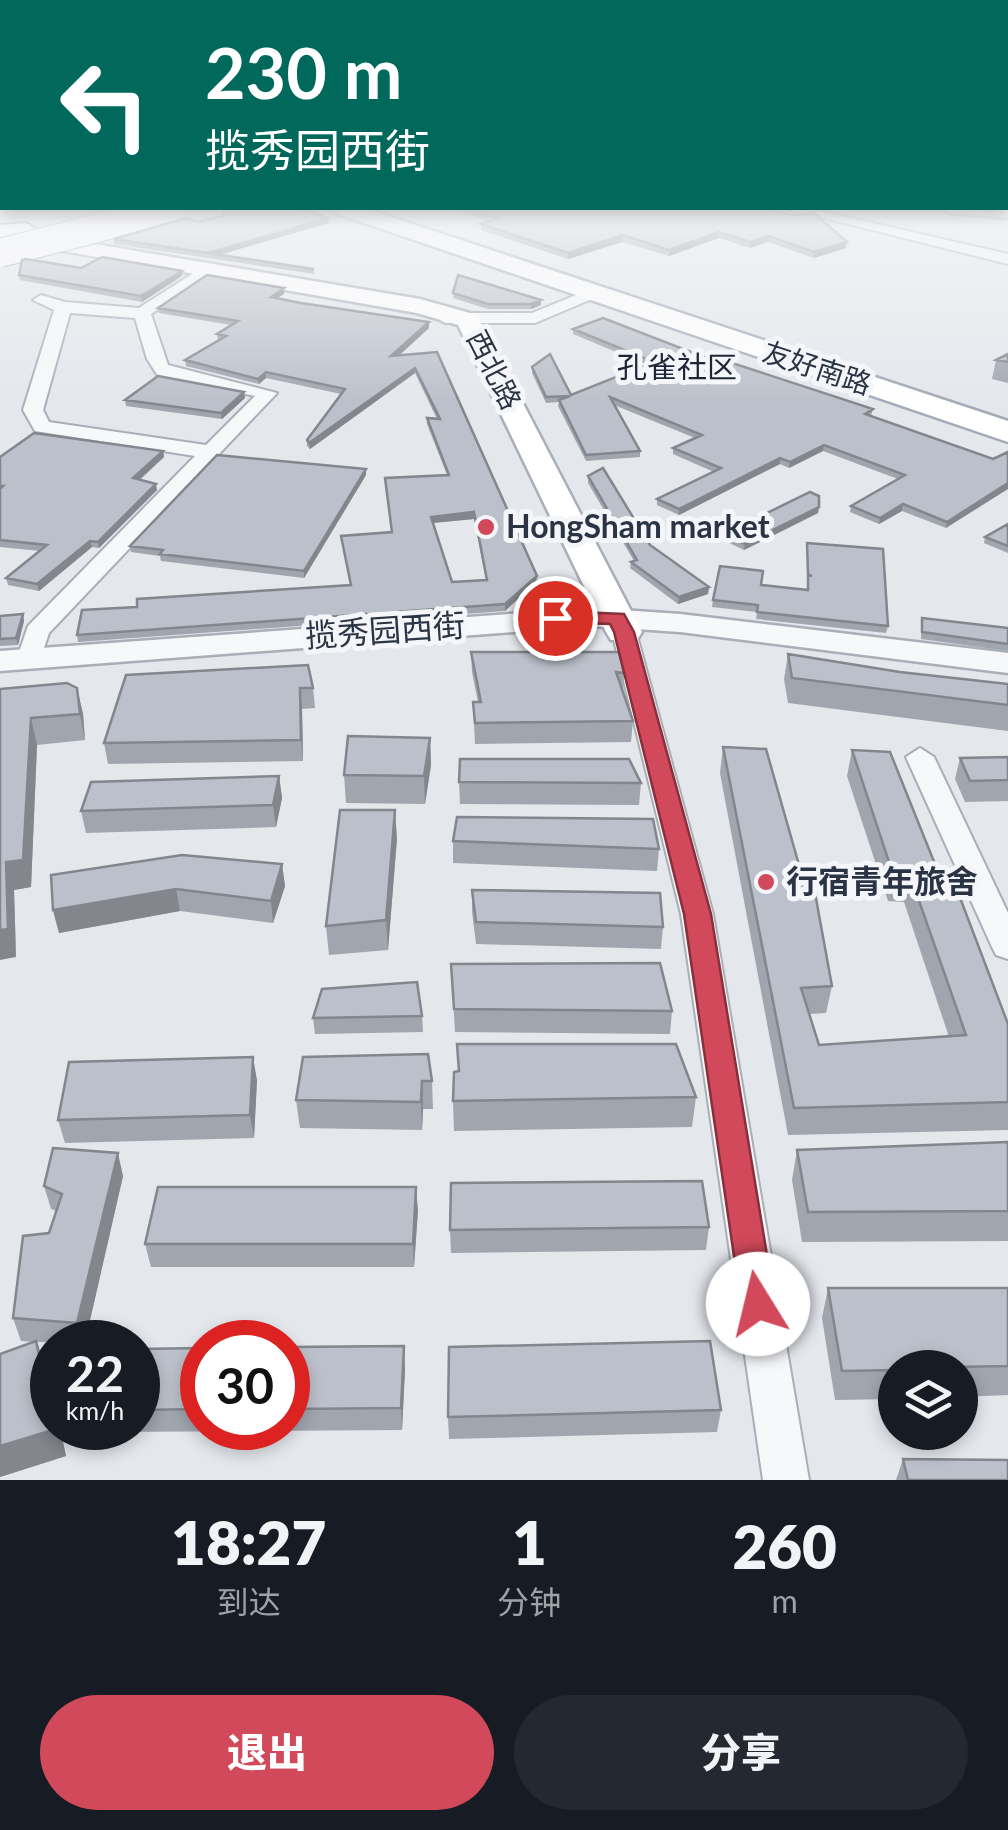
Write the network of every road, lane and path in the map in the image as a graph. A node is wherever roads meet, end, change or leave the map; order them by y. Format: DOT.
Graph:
graph roads {
  1 [pos="144,266"];
  2 [pos="513,266"];
  3 [pos="569,266"];
  4 [pos="198,275"];
  5 [pos="592,293"];
  6 [pos="41,300"];
  7 [pos="63,307"];
  8 [pos="142,314"];
  9 [pos="457,319"];
  10 [pos="1008,414"];
  11 [pos="1008,432"];
  12 [pos="209,452"];
  13 [pos="608,625"];
  14 [pos="15,660"];
  15 [pos="1008,663"];
  16 [pos="0,675"];
  17 [pos="1008,676"];
  18 [pos="920,758"];
  19 [pos="1008,948"];
  20 [pos="786,1480"];
  1 -- 4 [label="main road, 西北路"];
  2 -- 5 [label="main road, 友好南路"];
  3 -- 10 [label="main road, 友好南路"];
  4 -- 8 [label="street"];
  4 -- 9 [label="main road, 西北路"];
  5 -- 9 [label="street"];
  5 -- 11 [label="main road, 友好南路"];
  6 -- 7 [label="street"];
  7 -- 8 [label="street"];
  7 -- 12 [label="street"];
  8 -- 12 [label="street"];
  9 -- 13 [label="main road, 西北路"];
  12 -- 14 [label="street"];
  13 -- 14 [label="street, 揽秀园西街"];
  13 -- 15 [label="street, 揽秀园西街"];
  13 -- 16 [label="street, 揽秀园西街"];
  13 -- 17 [label="street, 揽秀园西街"];
  13 -- 20 [label="street"];
  18 -- 19 [label="street"];
}
